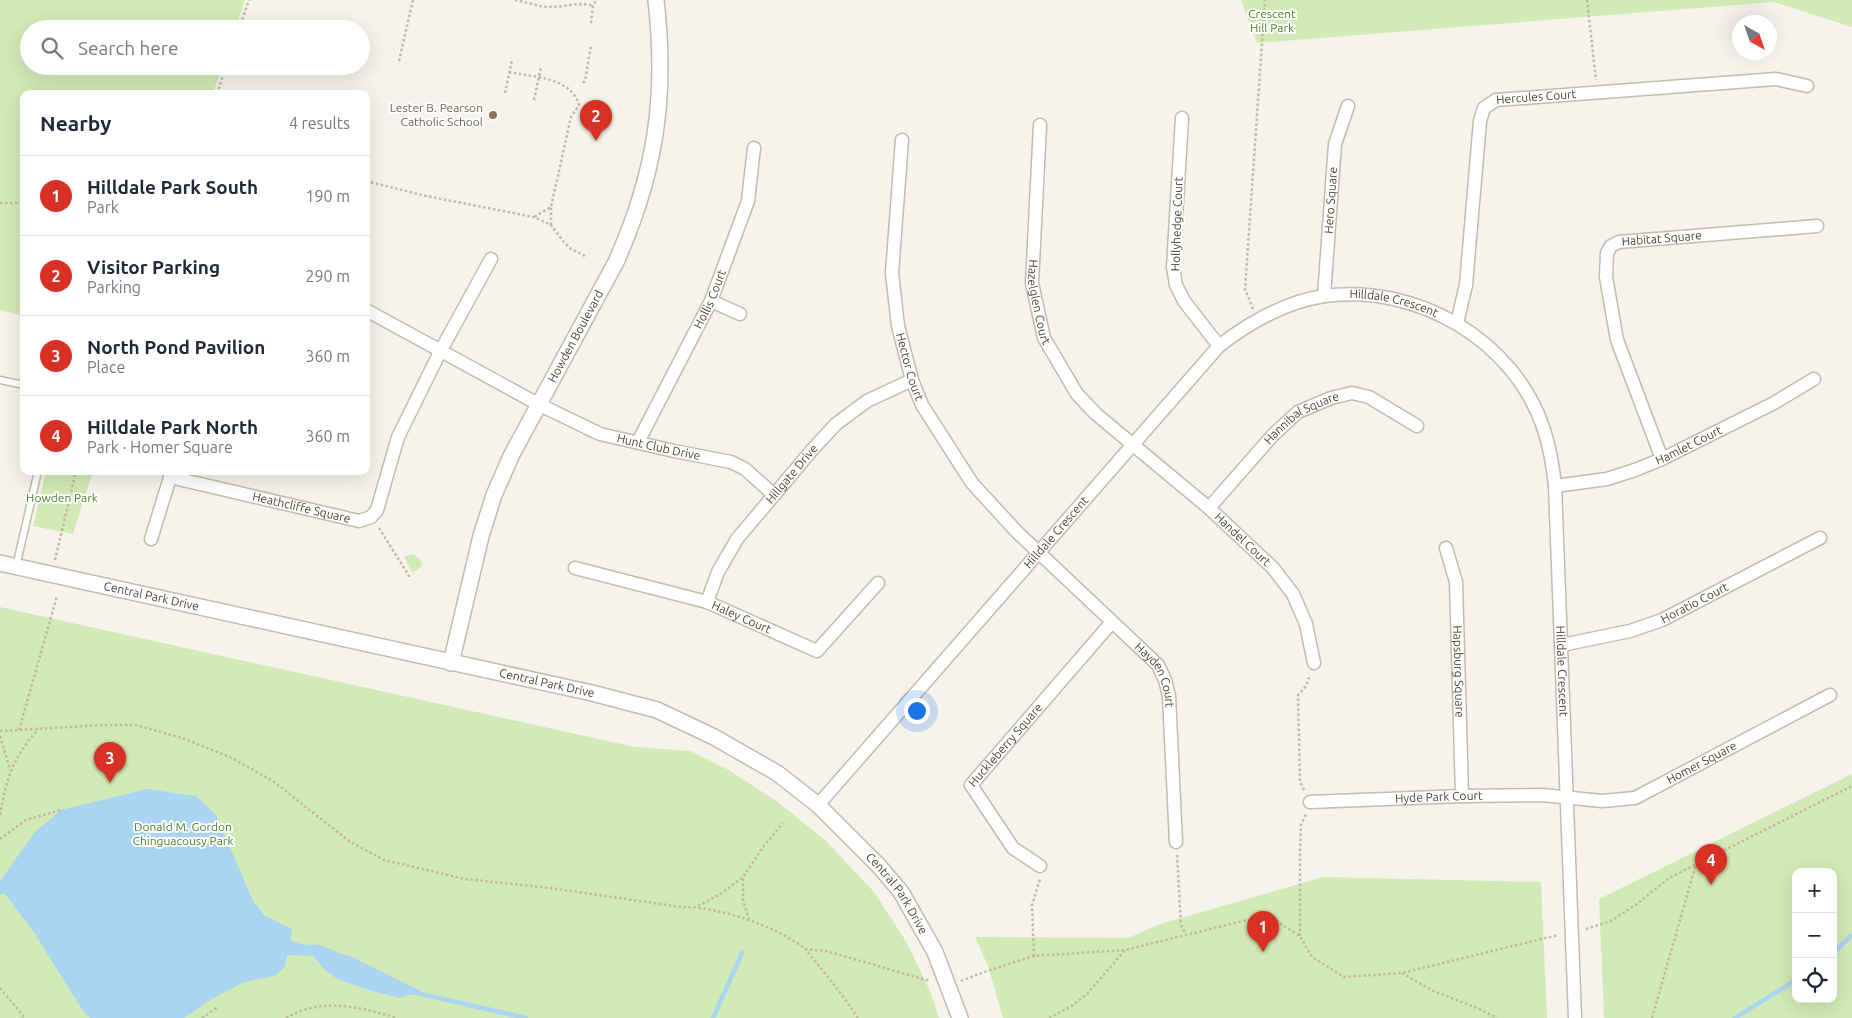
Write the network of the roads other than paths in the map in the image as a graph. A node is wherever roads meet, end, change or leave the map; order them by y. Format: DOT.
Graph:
graph roads {
  1 [pos="656,0"];
  2 [pos="1807,86"];
  3 [pos="1348,106"];
  4 [pos="1182,118"];
  5 [pos="1040,125"];
  6 [pos="902,140"];
  7 [pos="754,148"];
  8 [pos="1817,226"];
  9 [pos="490,259"];
  10 [pos="1324,296"];
  11 [pos="710,301"];
  12 [pos="370,312"];
  13 [pos="740,314"];
  14 [pos="1457,323"];
  15 [pos="1219,346"];
  16 [pos="441,350"];
  17 [pos="1814,379"];
  18 [pos="0,380"];
  19 [pos="912,380"];
  20 [pos="20,384"];
  21 [pos="538,404"];
  22 [pos="1417,426"];
  23 [pos="638,442"];
  24 [pos="1131,445"];
  25 [pos="1662,458"];
  26 [pos="37,475"];
  27 [pos="171,475"];
  28 [pos="175,475"];
  29 [pos="1555,486"];
  30 [pos="774,495"];
  31 [pos="1209,508"];
  32 [pos="152,538"];
  33 [pos="1820,538"];
  34 [pos="1446,548"];
  35 [pos="1038,552"];
  36 [pos="0,563"];
  37 [pos="16,567"];
  38 [pos="575,568"];
  39 [pos="878,583"];
  40 [pos="707,602"];
  41 [pos="1112,622"];
  42 [pos="1562,645"];
  43 [pos="451,663"];
  44 [pos="1314,663"];
  45 [pos="1830,695"];
  46 [pos="1462,796"];
  47 [pos="1567,798"];
  48 [pos="1310,802"];
  49 [pos="818,805"];
  50 [pos="1176,842"];
  51 [pos="1040,866"];
  52 [pos="960,1018"];
  53 [pos="1575,1018"];
  1 -- 21 [label="street, Howden Boulevard"];
  2 -- 14 [label="street, Hercules Court"];
  3 -- 10 [label="street, Hero Square"];
  4 -- 15 [label="street, Hollyhedge Court"];
  5 -- 24 [label="street, Hazelglen Court"];
  6 -- 19 [label="street, Hector Court"];
  7 -- 11 [label="street, Hollis Court"];
  8 -- 25 [label="street, Habitat Square"];
  9 -- 16 [label="street"];
  10 -- 14 [label="street, Hilldale Crescent"];
  10 -- 15 [label="street, Hilldale Crescent"];
  11 -- 13 [label="street"];
  11 -- 23 [label="street, Hollis Court"];
  12 -- 16 [label="street"];
  14 -- 29 [label="street, Hilldale Crescent"];
  15 -- 24 [label="street, Hilldale Crescent"];
  16 -- 21 [label="street"];
  16 -- 28 [label="street, Heathcliffe Square"];
  17 -- 25 [label="street, Hamlet Court"];
  18 -- 20 [label="lane"];
  19 -- 30 [label="street, Hillgate Drive"];
  19 -- 35 [label="street, Hector Court"];
  21 -- 23 [label="street, Hunt Club Drive"];
  21 -- 43 [label="street, Howden Boulevard"];
  22 -- 31 [label="street, Hannibal Square"];
  23 -- 30 [label="street, Hunt Club Drive"];
  24 -- 31 [label="street, Handel Court"];
  24 -- 35 [label="street, Hilldale Crescent"];
  25 -- 29 [label="street, Hamlet Court"];
  26 -- 37 [label="lane"];
  27 -- 32 [label="street, Heathcliffe Square"];
  29 -- 42 [label="street, Hilldale Crescent"];
  30 -- 40 [label="street, Hillgate Drive"];
  31 -- 44 [label="street, Handel Court"];
  33 -- 42 [label="street, Horatio Court"];
  34 -- 46 [label="street, Hapsburg Square"];
  35 -- 41 [label="street, Hayden Court"];
  35 -- 49 [label="street, Hilldale Crescent"];
  36 -- 37 [label="street, Central Park Drive"];
  37 -- 43 [label="street, Central Park Drive"];
  38 -- 40 [label="street, Haley Court"];
  39 -- 40 [label="street, Haley Court"];
  41 -- 50 [label="street, Hayden Court"];
  41 -- 51 [label="street, Huckleberry Square"];
  42 -- 47 [label="street, Hilldale Crescent"];
  43 -- 49 [label="street, Central Park Drive"];
  45 -- 47 [label="street, Homer Square"];
  46 -- 47 [label="street, Hyde Park Court"];
  46 -- 48 [label="street, Hyde Park Court"];
  47 -- 53 [label="street, Hilldale Crescent"];
  49 -- 52 [label="street, Central Park Drive"];
}
